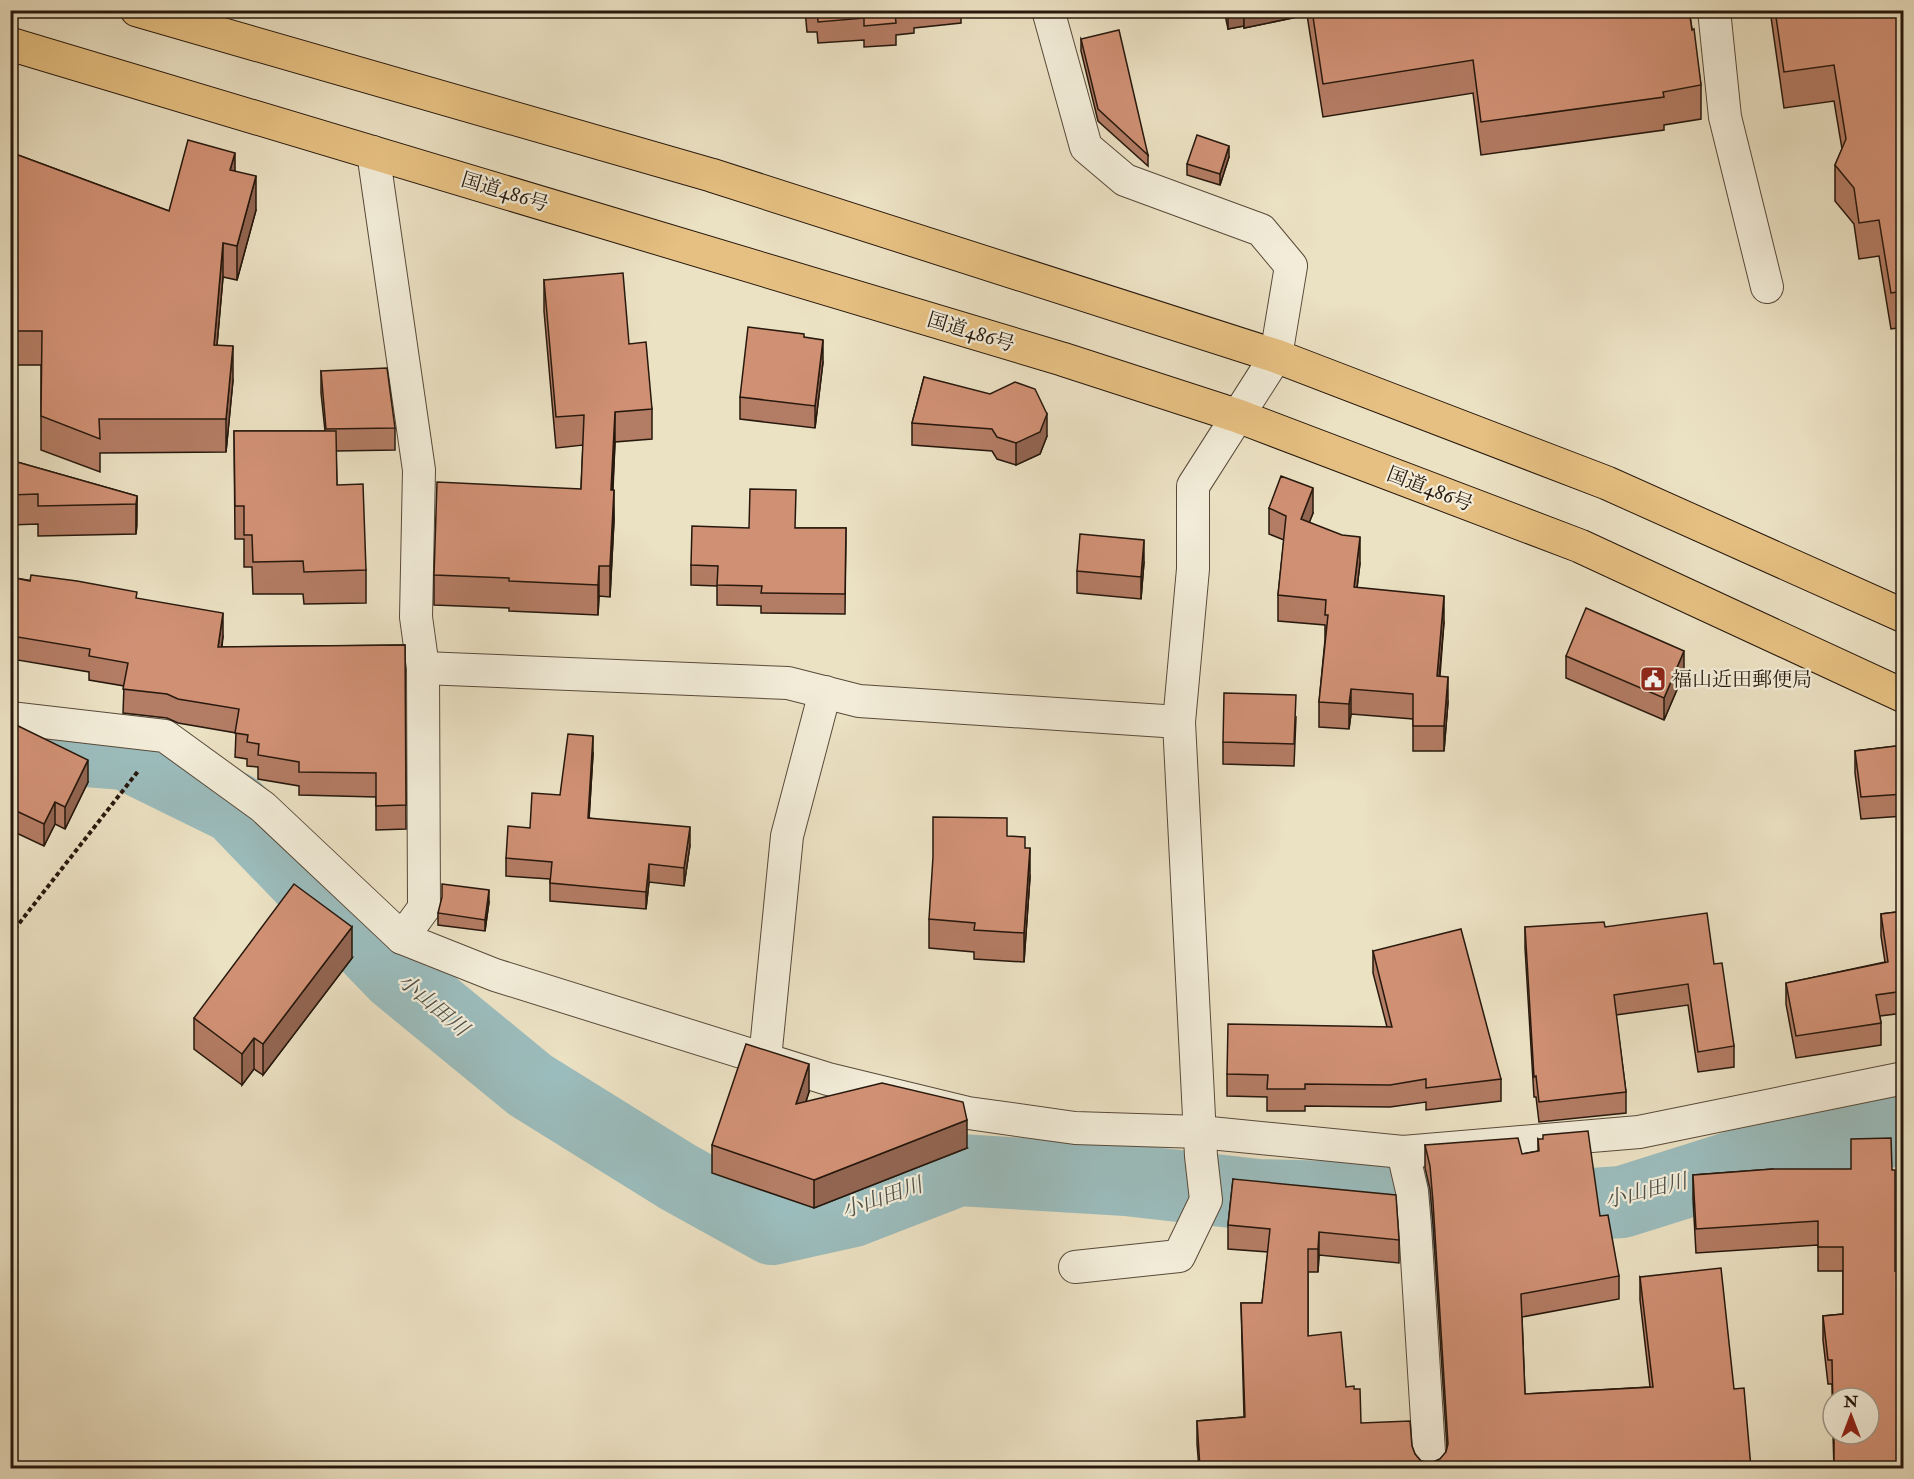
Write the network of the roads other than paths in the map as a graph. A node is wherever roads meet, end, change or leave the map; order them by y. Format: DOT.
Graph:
graph roads {
  1 [pos="137,10"];
  2 [pos="1048,10"];
  3 [pos="1714,10"];
  4 [pos="10,44"];
  5 [pos="373,152"];
  6 [pos="1767,287"];
  7 [pos="1276,356"];
  8 [pos="1238,416"];
  9 [pos="1904,616"];
  10 [pos="423,668"];
  11 [pos="825,693"];
  12 [pos="1904,696"];
  13 [pos="10,717"];
  14 [pos="1179,722"];
  15 [pos="402,938"];
  16 [pos="765,1059"];
  17 [pos="1904,1078"];
  18 [pos="1200,1144"];
  19 [pos="1404,1152"];
  20 [pos="1076,1267"];
  21 [pos="1430,1468"];
  1 -- 7 [label="highway"];
  2 -- 7 [label="street"];
  3 -- 6 [label="street"];
  4 -- 5 [label="highway, 国道486号"];
  5 -- 8 [label="highway, 国道486号"];
  5 -- 10 [label="street"];
  7 -- 8 [label="street"];
  7 -- 9 [label="highway"];
  8 -- 12 [label="highway, 国道486号"];
  8 -- 14 [label="street"];
  10 -- 11 [label="street"];
  10 -- 15 [label="street"];
  11 -- 14 [label="street"];
  11 -- 16 [label="street"];
  13 -- 15 [label="street"];
  14 -- 18 [label="street"];
  15 -- 16 [label="street"];
  16 -- 18 [label="street"];
  17 -- 19 [label="street"];
  18 -- 19 [label="street"];
  18 -- 20 [label="street"];
  19 -- 21 [label="street"];
}
